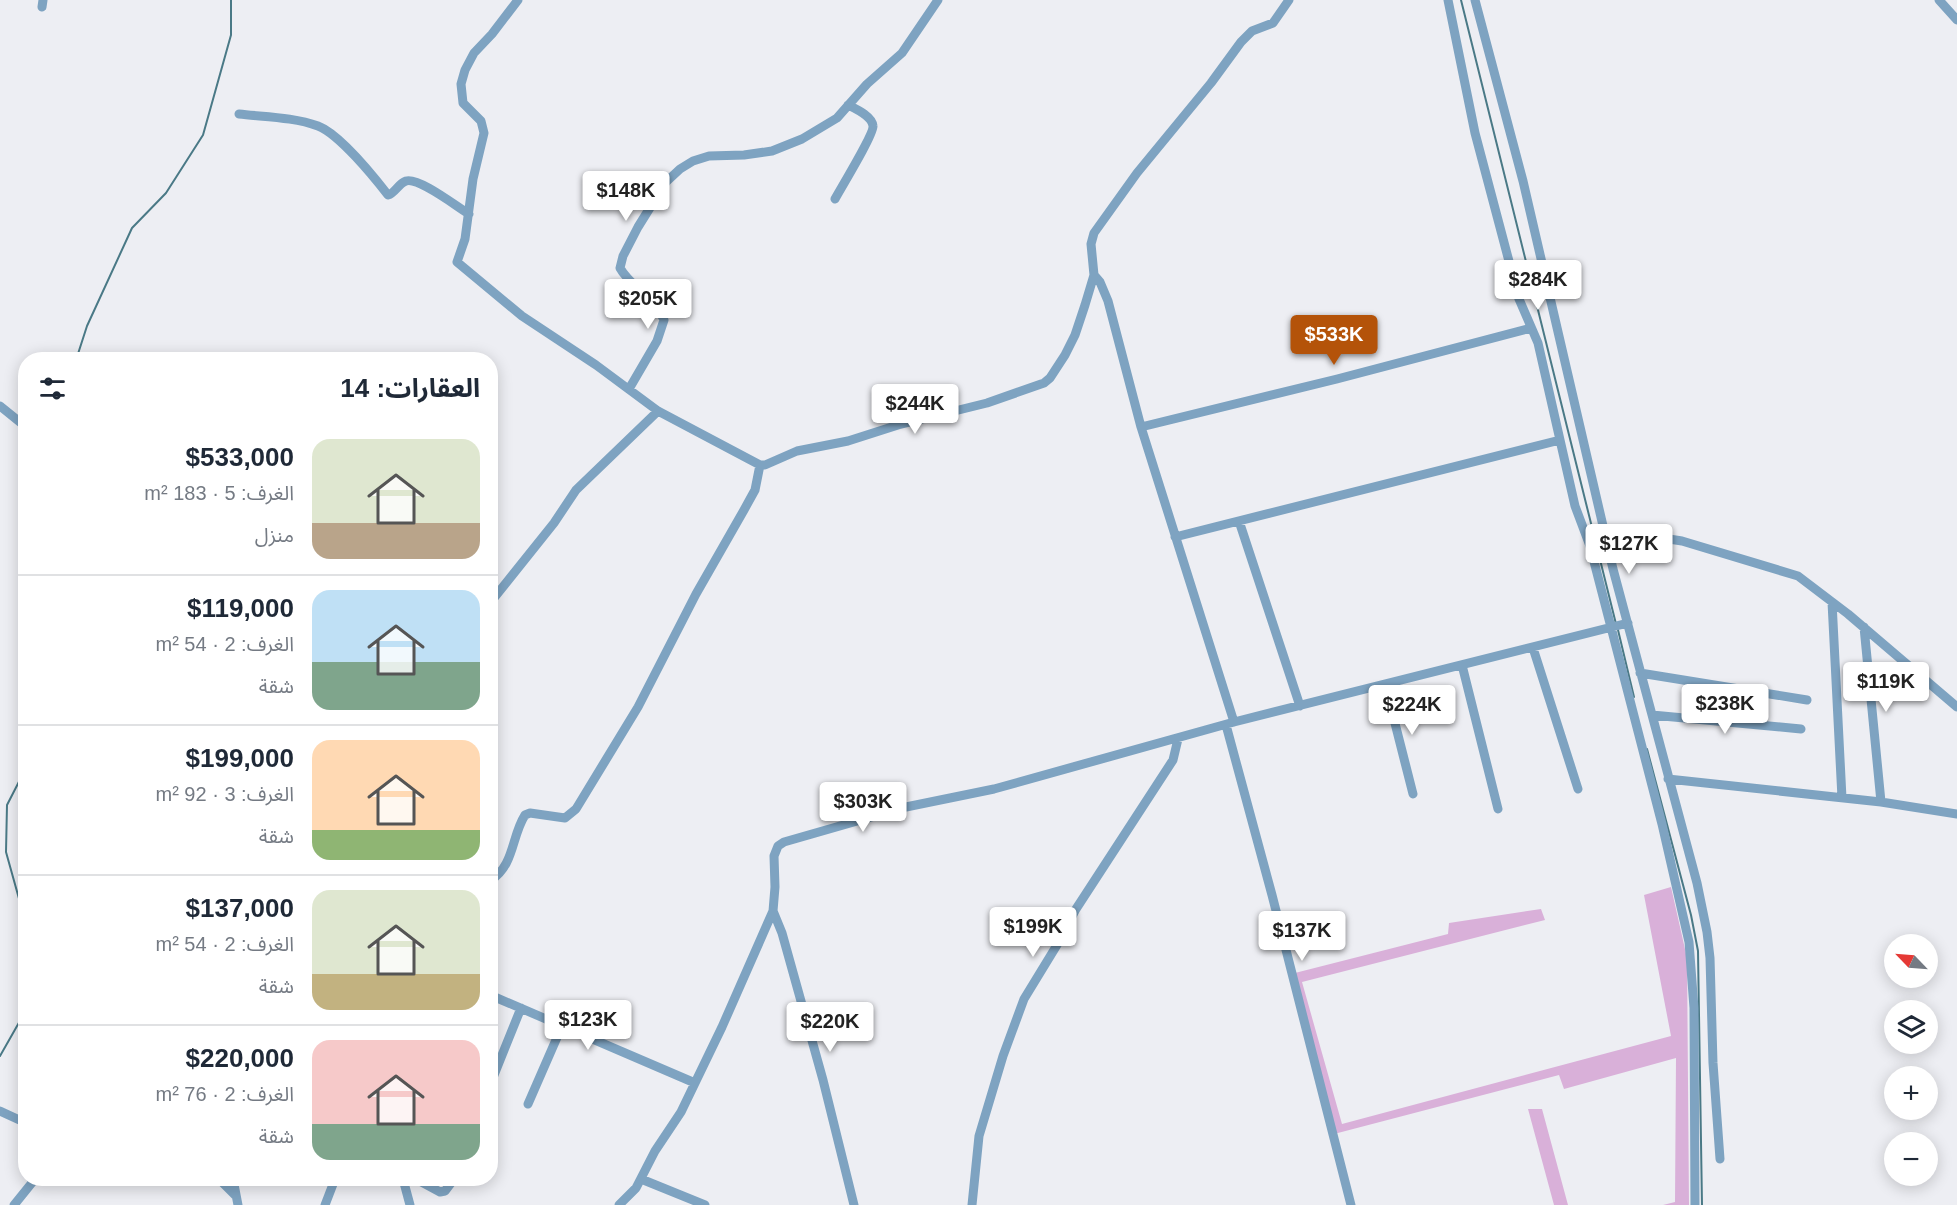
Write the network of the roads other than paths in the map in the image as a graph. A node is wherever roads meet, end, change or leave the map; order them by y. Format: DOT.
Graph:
graph roads {
  1 [pos="518,0"];
  2 [pos="938,0"];
  3 [pos="1289,0"];
  4 [pos="1448,0"];
  5 [pos="1474,0"];
  6 [pos="1939,0"];
  7 [pos="1957,20"];
  8 [pos="848,105"];
  9 [pos="239,114"];
  10 [pos="835,199"];
  11 [pos="469,214"];
  12 [pos="1094,275"];
  13 [pos="1532,328"];
  14 [pos="628,389"];
  15 [pos="0,406"];
  16 [pos="658,411"];
  17 [pos="18,421"];
  18 [pos="1141,427"];
  19 [pos="1560,440"];
  20 [pos="760,465"];
  21 [pos="1239,520"];
  22 [pos="1604,529"];
  23 [pos="1175,537"];
  24 [pos="498,593"];
  25 [pos="1832,602"];
  26 [pos="1619,624"];
  27 [pos="1864,627"];
  28 [pos="1533,648"];
  29 [pos="1462,665"];
  30 [pos="1640,673"];
  31 [pos="1385,684"];
  32 [pos="1808,700"];
  33 [pos="1300,706"];
  34 [pos="1957,707"];
  35 [pos="1652,715"];
  36 [pos="1230,724"];
  37 [pos="1801,729"];
  38 [pos="1178,739"];
  39 [pos="1668,779"];
  40 [pos="1578,789"];
  41 [pos="1413,794"];
  42 [pos="1842,798"];
  43 [pos="1881,802"];
  44 [pos="1498,809"];
  45 [pos="1957,814"];
  46 [pos="498,877"];
  47 [pos="773,911"];
  48 [pos="498,998"];
  49 [pos="521,1008"];
  50 [pos="562,1026"];
  51 [pos="498,1065"];
  52 [pos="695,1083"];
  53 [pos="528,1104"];
  54 [pos="0,1111"];
  55 [pos="18,1119"];
  56 [pos="1720,1159"];
  57 [pos="641,1179"];
  58 [pos="29,1186"];
  59 [pos="225,1186"];
  60 [pos="234,1186"];
  61 [pos="332,1186"];
  62 [pos="405,1186"];
  63 [pos="429,1186"];
  64 [pos="449,1186"];
  65 [pos="237,1201"];
  66 [pos="14,1205"];
  67 [pos="325,1205"];
  68 [pos="410,1205"];
  69 [pos="620,1205"];
  70 [pos="705,1205"];
  71 [pos="854,1205"];
  72 [pos="972,1205"];
  73 [pos="1351,1205"];
  74 [pos="1695,1205"];
  1 -- 11 [label="street"];
  2 -- 8 [label="street"];
  3 -- 12 [label="street"];
  4 -- 13 [label="street"];
  5 -- 22 [label="street"];
  6 -- 7 [label="street"];
  8 -- 10 [label="street"];
  8 -- 14 [label="street"];
  9 -- 11 [label="street"];
  11 -- 14 [label="street"];
  12 -- 18 [label="street"];
  12 -- 20 [label="street"];
  13 -- 18 [label="street"];
  13 -- 19 [label="street"];
  14 -- 16 [label="street"];
  15 -- 17 [label="street"];
  16 -- 20 [label="street"];
  16 -- 24 [label="street"];
  18 -- 23 [label="street"];
  19 -- 21 [label="street"];
  19 -- 26 [label="street"];
  20 -- 46 [label="street"];
  21 -- 23 [label="street"];
  21 -- 33 [label="street"];
  22 -- 25 [label="street"];
  22 -- 26 [label="street"];
  23 -- 36 [label="street"];
  25 -- 27 [label="street"];
  25 -- 42 [label="street"];
  26 -- 28 [label="street"];
  26 -- 30 [label="street"];
  26 -- 74 [label="street"];
  27 -- 34 [label="street"];
  27 -- 43 [label="street"];
  28 -- 29 [label="street"];
  28 -- 40 [label="street"];
  29 -- 31 [label="street"];
  29 -- 44 [label="street"];
  30 -- 32 [label="street"];
  30 -- 35 [label="street"];
  31 -- 33 [label="street"];
  31 -- 41 [label="street"];
  33 -- 36 [label="street"];
  35 -- 37 [label="street"];
  35 -- 39 [label="street"];
  36 -- 38 [label="street"];
  36 -- 73 [label="street"];
  38 -- 47 [label="street"];
  38 -- 72 [label="street"];
  39 -- 42 [label="street"];
  39 -- 56 [label="street"];
  42 -- 43 [label="street"];
  43 -- 45 [label="street"];
  47 -- 52 [label="street"];
  47 -- 71 [label="street"];
  48 -- 49 [label="street"];
  49 -- 50 [label="street"];
  49 -- 51 [label="street"];
  50 -- 52 [label="street"];
  50 -- 53 [label="street"];
  52 -- 57 [label="street"];
  54 -- 55 [label="street"];
  57 -- 69 [label="street"];
  57 -- 70 [label="street"];
  58 -- 66 [label="street"];
  59 -- 65 [label="street"];
  60 -- 65 [label="street"];
  61 -- 67 [label="street"];
  62 -- 68 [label="street"];
  63 -- 64 [label="street"];
}
